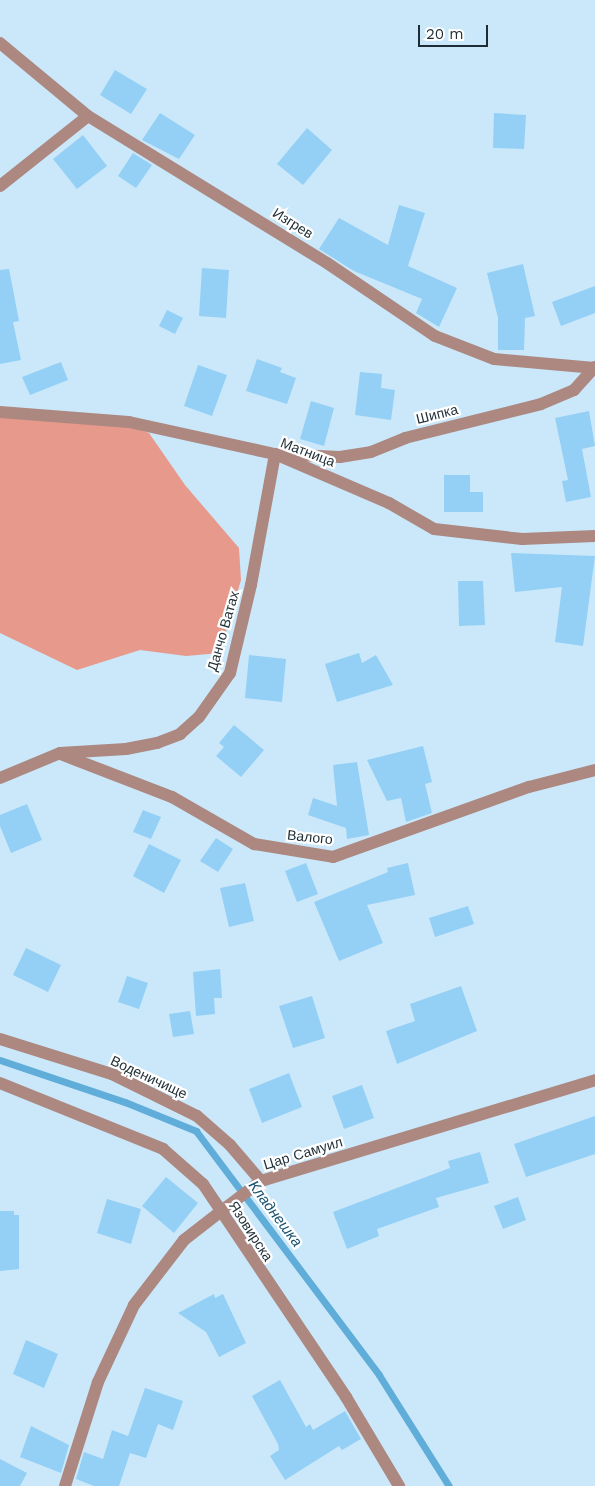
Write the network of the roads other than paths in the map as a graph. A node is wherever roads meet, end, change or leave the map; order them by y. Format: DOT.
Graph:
graph roads {
  1 [pos="0,43"];
  2 [pos="88,116"];
  3 [pos="0,186"];
  4 [pos="595,367"];
  5 [pos="0,412"];
  6 [pos="275,454"];
  7 [pos="595,536"];
  8 [pos="60,753"];
  9 [pos="595,770"];
  10 [pos="0,778"];
  11 [pos="0,1039"];
  12 [pos="595,1080"];
  13 [pos="0,1082"];
  14 [pos="261,1181"];
  15 [pos="220,1212"];
  16 [pos="65,1486"];
  17 [pos="399,1486"];
  1 -- 2 [label="street, Изгрев"];
  2 -- 3 [label="street"];
  2 -- 4 [label="street, Изгрев"];
  4 -- 6 [label="street, Шипка"];
  5 -- 6 [label="street, Матница"];
  6 -- 7 [label="street, Матница"];
  6 -- 8 [label="street, Данчо Ватах"];
  8 -- 9 [label="street, Валого"];
  8 -- 10 [label="street, Данчо Ватах"];
  11 -- 14 [label="street, Воденичище"];
  12 -- 14 [label="street, Цар Самуил"];
  13 -- 15 [label="street, Язовирска"];
  14 -- 15 [label="street, Цар Самуил"];
  15 -- 16 [label="street, Цар Самуил"];
  15 -- 17 [label="street, Язовирска"];
}
